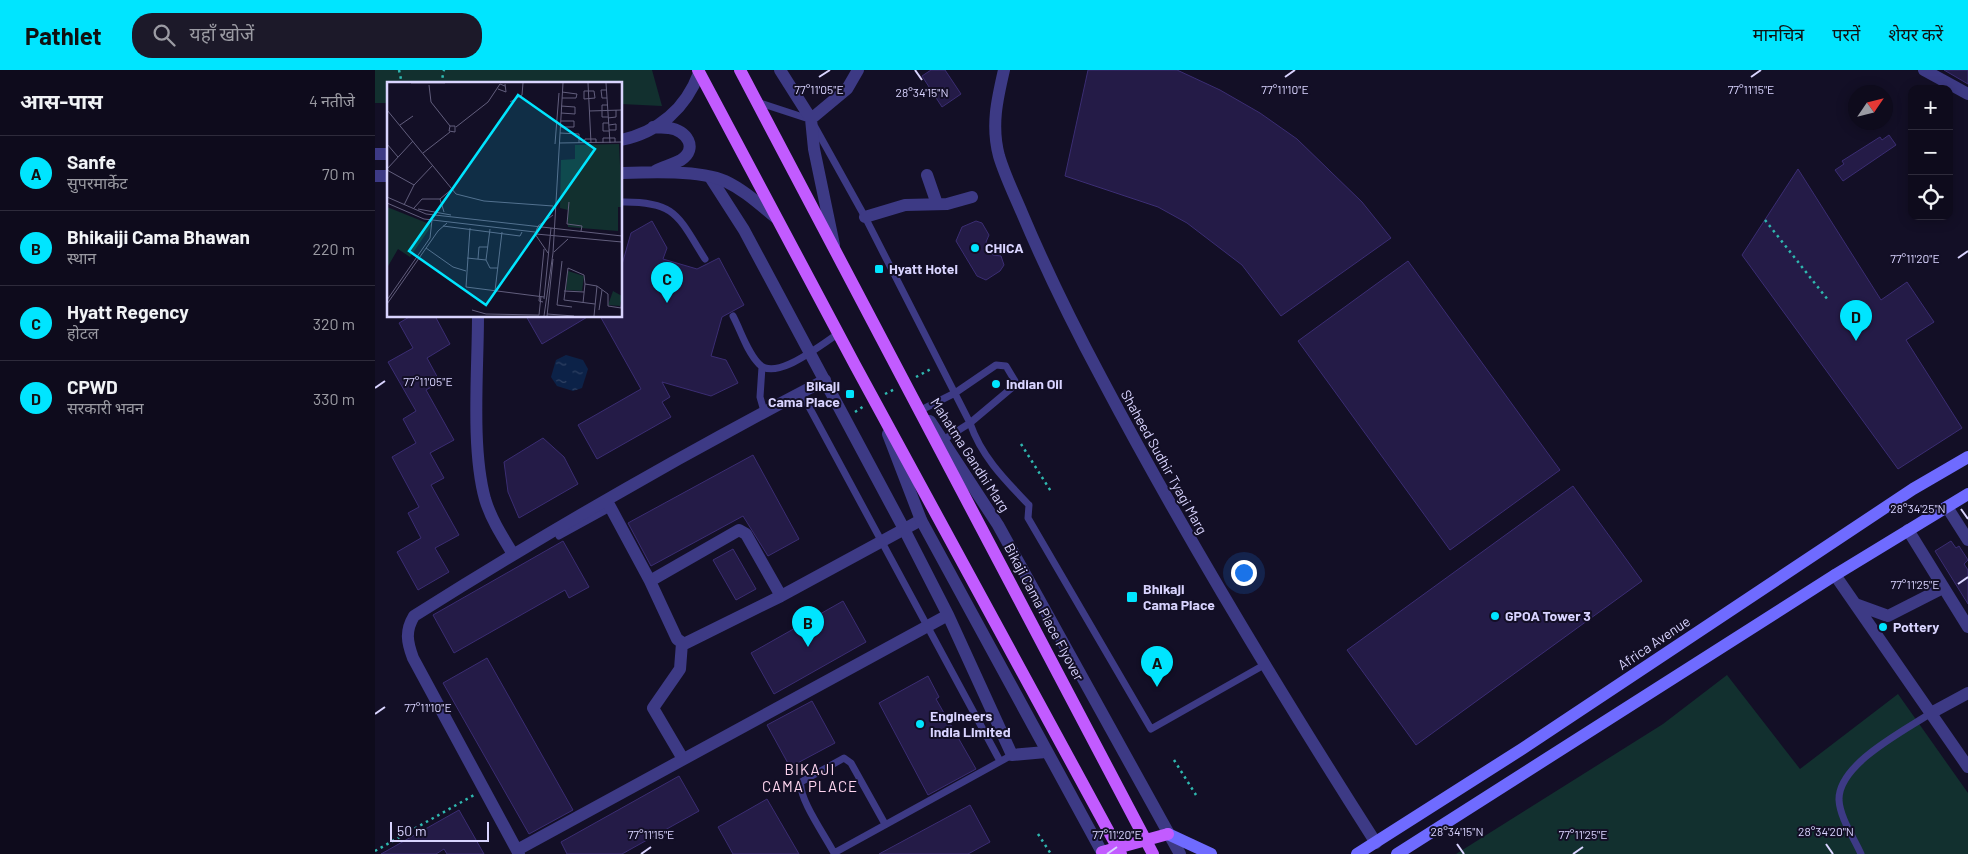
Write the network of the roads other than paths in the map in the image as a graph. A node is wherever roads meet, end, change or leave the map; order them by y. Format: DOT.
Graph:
graph roads {
  1 [pos="740,70"];
  2 [pos="780,70"];
  3 [pos="859,70"];
  4 [pos="1004,70"];
  5 [pos="1924,70"];
  6 [pos="698,72"];
  7 [pos="1968,94"];
  8 [pos="757,102"];
  9 [pos="811,119"];
  10 [pos="653,128"];
  11 [pos="623,139"];
  12 [pos="653,171"];
  13 [pos="623,173"];
  14 [pos="927,175"];
  15 [pos="710,177"];
  16 [pos="973,197"];
  17 [pos="623,202"];
  18 [pos="937,204"];
  19 [pos="775,217"];
  20 [pos="865,217"];
  21 [pos="835,250"];
  22 [pos="705,259"];
  23 [pos="733,316"];
  24 [pos="478,318"];
  25 [pos="838,334"];
  26 [pos="810,352"];
  27 [pos="762,366"];
  28 [pos="825,380"];
  29 [pos="906,384"];
  30 [pos="801,392"];
  31 [pos="955,393"];
  32 [pos="878,400"];
  33 [pos="923,410"];
  34 [pos="764,411"];
  35 [pos="970,423"];
  36 [pos="943,440"];
  37 [pos="1968,457"];
  38 [pos="1968,494"];
  39 [pos="609,505"];
  40 [pos="1947,507"];
  41 [pos="921,520"];
  42 [pos="904,529"];
  43 [pos="1908,530"];
  44 [pos="559,536"];
  45 [pos="1968,540"];
  46 [pos="881,541"];
  47 [pos="513,554"];
  48 [pos="1835,575"];
  49 [pos="650,580"];
  50 [pos="1943,588"];
  51 [pos="781,596"];
  52 [pos="1855,604"];
  53 [pos="947,615"];
  54 [pos="927,626"];
  55 [pos="1968,626"];
  56 [pos="681,643"];
  57 [pos="1264,665"];
  58 [pos="1968,693"];
  59 [pos="1931,713"];
  60 [pos="1963,750"];
  61 [pos="1046,752"];
  62 [pos="1012,754"];
  63 [pos="683,759"];
  64 [pos="1000,761"];
  65 [pos="1968,767"];
  66 [pos="885,824"];
  67 [pos="1169,834"];
  68 [pos="1376,842"];
  69 [pos="518,852"];
  70 [pos="1102,853"];
  71 [pos="1121,854"];
  72 [pos="1153,854"];
  73 [pos="1180,854"];
  74 [pos="1211,854"];
  75 [pos="1357,854"];
  76 [pos="1397,854"];
  77 [pos="1861,854"];
  1 -- 8 [label="main road, Mahatma Gandhi Marg"];
  2 -- 9 [label="street"];
  3 -- 9 [label="street"];
  4 -- 57 [label="street, Shaheed Sudhir Tyagi Marg"];
  5 -- 7 [label="street"];
  6 -- 10 [label="street"];
  6 -- 19 [label="main road"];
  8 -- 9 [label="lane"];
  8 -- 21 [label="main road, Mahatma Gandhi Marg"];
  9 -- 20 [label="lane"];
  9 -- 21 [label="street"];
  10 -- 11 [label="street"];
  10 -- 12 [label="street"];
  12 -- 13 [label="street"];
  12 -- 15 [label="street"];
  14 -- 18 [label="street"];
  15 -- 19 [label="street"];
  15 -- 26 [label="street"];
  16 -- 18 [label="street"];
  17 -- 22 [label="lane"];
  18 -- 20 [label="street"];
  19 -- 25 [label="main road"];
  20 -- 31 [label="lane"];
  21 -- 29 [label="main road, Mahatma Gandhi Marg"];
  23 -- 27 [label="lane"];
  24 -- 47 [label="street"];
  25 -- 26 [label="lane"];
  25 -- 32 [label="main road"];
  26 -- 27 [label="lane"];
  26 -- 28 [label="street"];
  27 -- 34 [label="lane"];
  28 -- 30 [label="street"];
  28 -- 42 [label="street"];
  29 -- 33 [label="street, Mahatma Gandhi Marg"];
  29 -- 72 [label="main road, Bikaji Cama Place Flyover"];
  30 -- 34 [label="street"];
  30 -- 46 [label="lane"];
  31 -- 33 [label="lane"];
  31 -- 35 [label="lane"];
  31 -- 35 [label="lane"];
  32 -- 41 [label="street"];
  32 -- 71 [label="main road"];
  33 -- 36 [label="street, Mahatma Gandhi Marg"];
  34 -- 39 [label="street"];
  35 -- 36 [label="lane"];
  35 -- 57 [label="lane"];
  36 -- 67 [label="street, Mahatma Gandhi Marg"];
  37 -- 68 [label="main road, Africa Avenue"];
  38 -- 40 [label="main road"];
  39 -- 44 [label="lane"];
  39 -- 47 [label="street"];
  39 -- 49 [label="street"];
  40 -- 43 [label="main road"];
  40 -- 45 [label="street"];
  41 -- 42 [label="street"];
  41 -- 61 [label="street"];
  42 -- 46 [label="street"];
  42 -- 53 [label="street"];
  43 -- 48 [label="main road"];
  43 -- 50 [label="street"];
  46 -- 51 [label="street"];
  46 -- 54 [label="lane"];
  47 -- 69 [label="street"];
  48 -- 52 [label="street"];
  48 -- 76 [label="main road"];
  49 -- 51 [label="street"];
  49 -- 56 [label="street"];
  50 -- 52 [label="street"];
  50 -- 55 [label="street"];
  51 -- 56 [label="street"];
  52 -- 59 [label="street"];
  53 -- 54 [label="street"];
  53 -- 62 [label="street"];
  54 -- 63 [label="street"];
  54 -- 64 [label="lane"];
  56 -- 63 [label="street"];
  57 -- 68 [label="street, Shaheed Sudhir Tyagi Marg"];
  58 -- 59 [label="street"];
  59 -- 60 [label="street"];
  59 -- 77 [label="lane"];
  60 -- 65 [label="street"];
  61 -- 62 [label="street"];
  61 -- 70 [label="street"];
  62 -- 64 [label="lane"];
  63 -- 69 [label="street"];
  64 -- 66 [label="lane"];
  66 -- 66 [label="lane"];
  67 -- 70 [label="main road"];
  67 -- 73 [label="street, Mahatma Gandhi Marg"];
  67 -- 74 [label="main road"];
  68 -- 75 [label="main road, Africa Avenue"];
}
